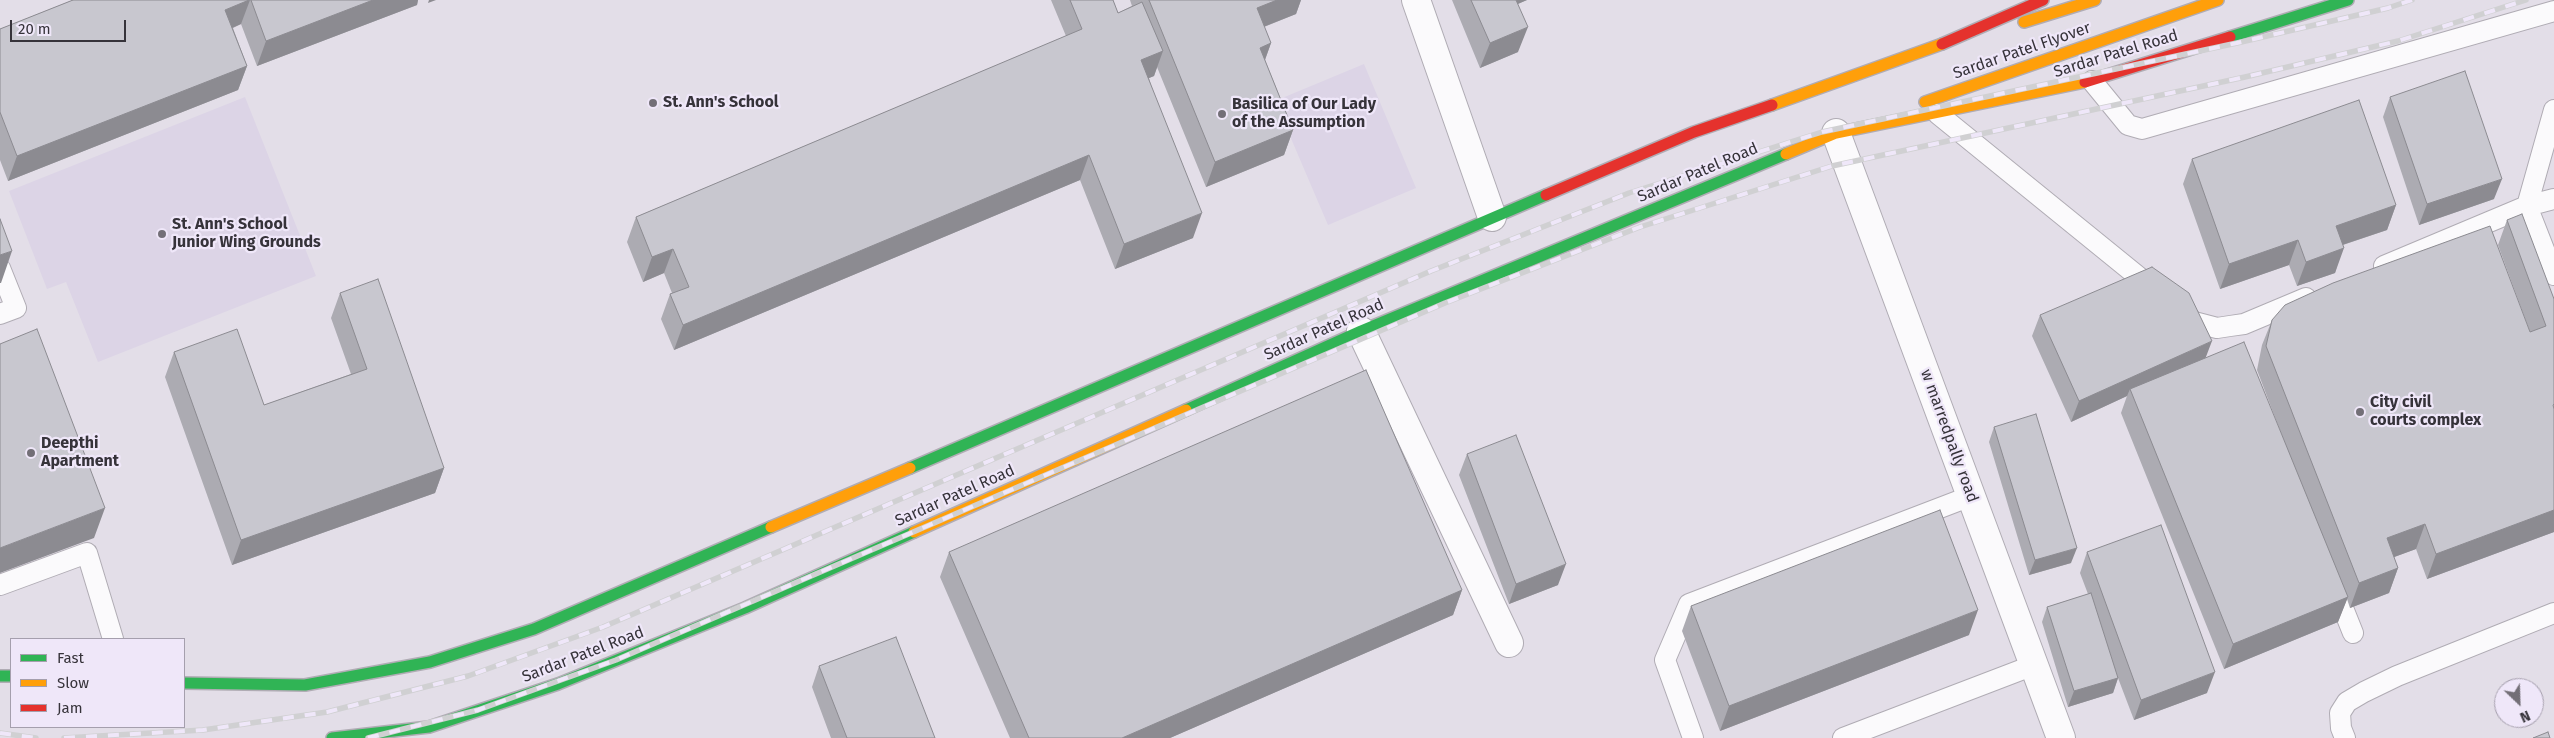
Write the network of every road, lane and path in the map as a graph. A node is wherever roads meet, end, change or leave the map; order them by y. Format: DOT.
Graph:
graph roads {
  1 [pos="1416,0"];
  2 [pos="2043,0"];
  3 [pos="2095,0"];
  4 [pos="2218,0"];
  5 [pos="2348,0"];
  6 [pos="2554,11"];
  7 [pos="1929,50"];
  8 [pos="2092,81"];
  9 [pos="2554,110"];
  10 [pos="1938,114"];
  11 [pos="1836,133"];
  12 [pos="2554,198"];
  13 [pos="2527,206"];
  14 [pos="1492,217"];
  15 [pos="0,268"];
  16 [pos="2363,274"];
  17 [pos="2554,275"];
  18 [pos="2326,290"];
  19 [pos="0,314"];
  20 [pos="1361,330"];
  21 [pos="1971,496"];
  22 [pos="2327,570"];
  23 [pos="0,585"];
  24 [pos="2554,614"];
  25 [pos="2353,633"];
  26 [pos="113,638"];
  27 [pos="1509,643"];
  28 [pos="2034,665"];
  29 [pos="185,683"];
  30 [pos="332,738"];
  31 [pos="1693,738"];
  32 [pos="1843,738"];
  33 [pos="2061,738"];
  34 [pos="2345,738"];
  1 -- 14 [label="street"];
  2 -- 7 [label="main road"];
  3 -- 7 [label="main road, Sardar Patel Flyover"];
  4 -- 11 [label="main road, Sardar Patel Flyover"];
  5 -- 8 [label="main road, Sardar Patel Road"];
  6 -- 8 [label="lane"];
  7 -- 14 [label="main road"];
  8 -- 10 [label="main road, Sardar Patel Road"];
  9 -- 13 [label="lane"];
  10 -- 11 [label="main road, Sardar Patel Road"];
  10 -- 18 [label="lane"];
  11 -- 20 [label="main road, Sardar Patel Road"];
  11 -- 21 [label="street, w marredpally road"];
  12 -- 13 [label="lane"];
  13 -- 16 [label="lane"];
  13 -- 17 [label="lane"];
  14 -- 29 [label="main road"];
  15 -- 19 [label="lane"];
  20 -- 27 [label="street"];
  20 -- 30 [label="main road, Sardar Patel Road"];
  21 -- 28 [label="street, w marredpally road"];
  21 -- 31 [label="lane"];
  22 -- 25 [label="lane"];
  23 -- 26 [label="lane"];
  24 -- 34 [label="lane"];
  28 -- 32 [label="lane"];
  28 -- 33 [label="street, w marredpally road"];
}
